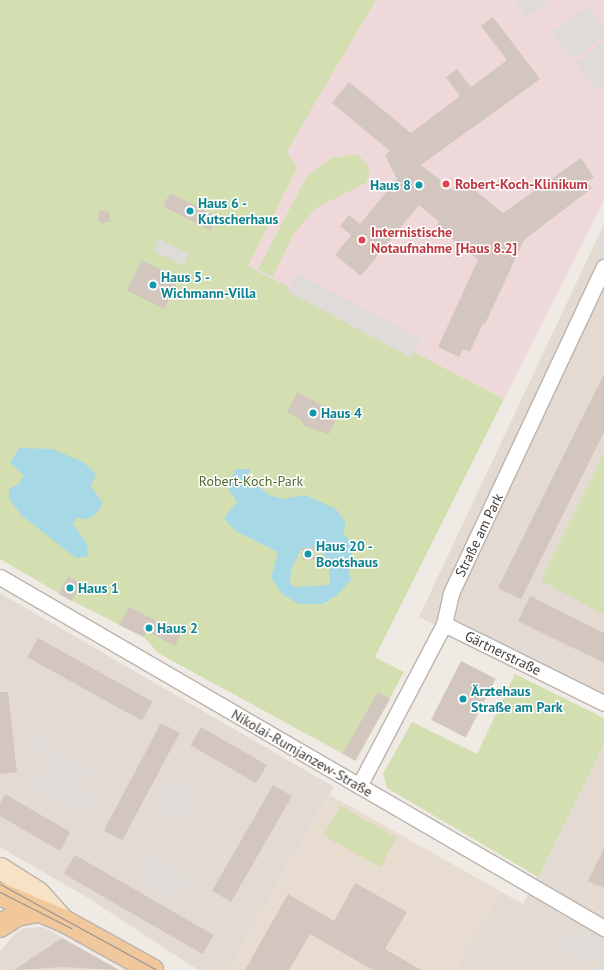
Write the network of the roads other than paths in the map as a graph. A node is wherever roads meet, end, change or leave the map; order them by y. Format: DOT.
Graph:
graph roads {
  1 [pos="604,267"];
  2 [pos="601,284"];
  3 [pos="0,577"];
  4 [pos="444,624"];
  5 [pos="604,703"];
  6 [pos="359,786"];
  7 [pos="0,868"];
  8 [pos="0,894"];
  9 [pos="38,911"];
  10 [pos="64,921"];
  11 [pos="0,926"];
  12 [pos="604,928"];
  13 [pos="152,970"];
  1 -- 2 [label="street, Straße am Park"];
  2 -- 4 [label="street, Straße am Park"];
  3 -- 6 [label="street, Nikolai-Rumjanzew-Straße"];
  4 -- 5 [label="street, Gärtnerstraße"];
  4 -- 6 [label="street, Straße am Park"];
  6 -- 12 [label="street, Nikolai-Rumjanzew-Straße"];
  7 -- 10 [label="main road"];
  8 -- 9 [label="main road"];
  9 -- 10 [label="main road"];
  9 -- 11 [label="main road"];
  10 -- 13 [label="main road"];
}
